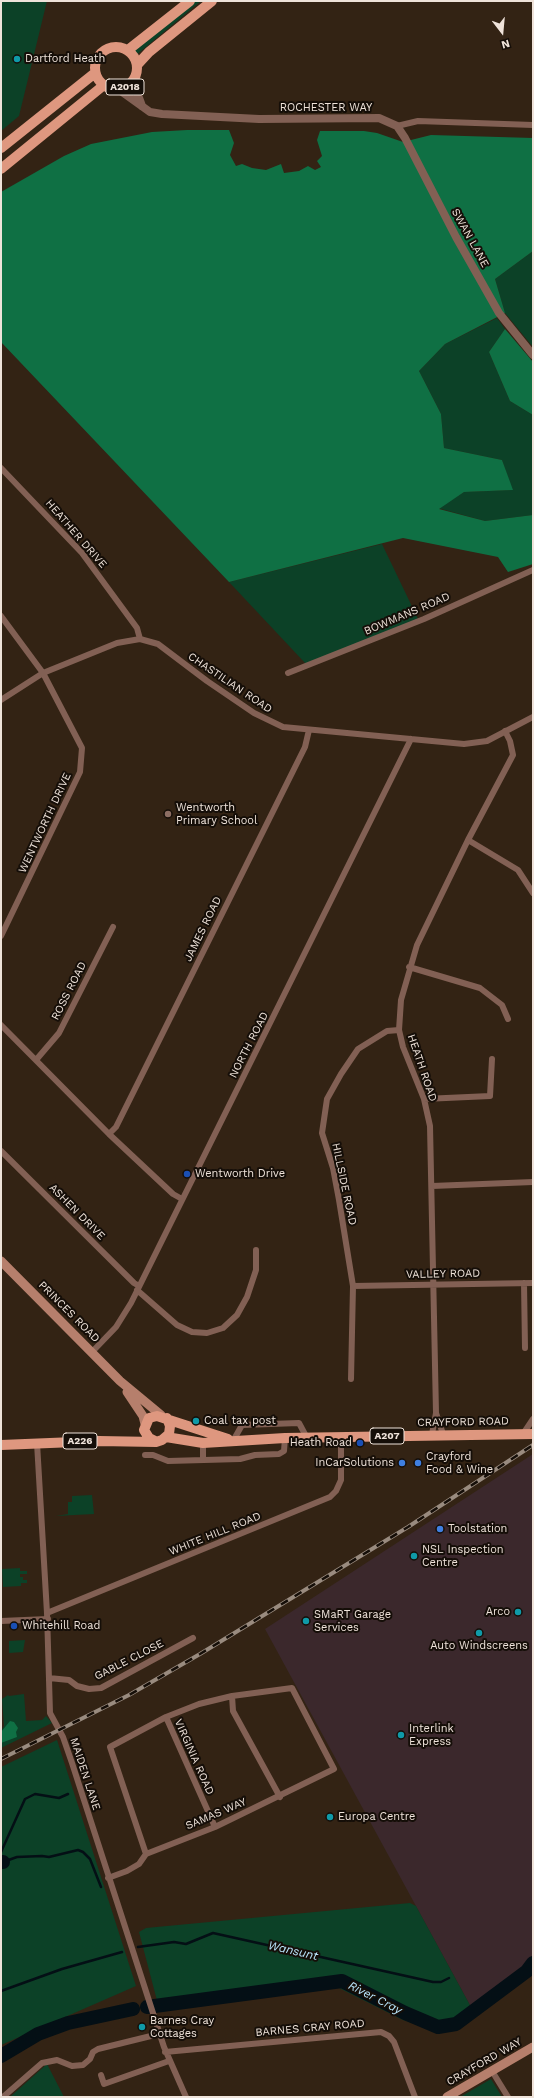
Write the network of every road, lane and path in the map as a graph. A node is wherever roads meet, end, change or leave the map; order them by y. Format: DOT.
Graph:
graph roads {
  1 [pos="190,1"];
  2 [pos="212,1"];
  3 [pos="128,50"];
  4 [pos="138,65"];
  5 [pos="95,73"];
  6 [pos="136,76"];
  7 [pos="104,85"];
  8 [pos="118,89"];
  9 [pos="142,106"];
  10 [pos="533,125"];
  11 [pos="397,126"];
  12 [pos="1,148"];
  13 [pos="1,169"];
  14 [pos="533,355"];
  15 [pos="1,468"];
  16 [pos="533,570"];
  17 [pos="1,616"];
  18 [pos="140,639"];
  19 [pos="43,673"];
  20 [pos="288,673"];
  21 [pos="1,700"];
  22 [pos="533,717"];
  23 [pos="309,730"];
  24 [pos="505,731"];
  25 [pos="411,739"];
  26 [pos="468,840"];
  27 [pos="533,892"];
  28 [pos="113,927"];
  29 [pos="1,936"];
  30 [pos="409,968"];
  31 [pos="508,1019"];
  32 [pos="1,1025"];
  33 [pos="399,1030"];
  34 [pos="492,1059"];
  35 [pos="36,1060"];
  36 [pos="424,1099"];
  37 [pos="109,1134"];
  38 [pos="1,1151"];
  39 [pos="533,1182"];
  40 [pos="432,1186"];
  41 [pos="182,1199"];
  42 [pos="256,1250"];
  43 [pos="1,1261"];
  44 [pos="524,1283"];
  45 [pos="533,1283"];
  46 [pos="435,1284"];
  47 [pos="353,1286"];
  48 [pos="138,1288"];
  49 [pos="525,1348"];
  50 [pos="92,1352"];
  51 [pos="351,1379"];
  52 [pos="120,1381"];
  53 [pos="436,1413"];
  54 [pos="164,1417"];
  55 [pos="533,1420"];
  56 [pos="144,1427"];
  57 [pos="432,1434"];
  58 [pos="443,1434"];
  59 [pos="529,1434"];
  60 [pos="166,1437"];
  61 [pos="342,1437"];
  62 [pos="285,1438"];
  63 [pos="307,1438"];
  64 [pos="233,1440"];
  65 [pos="123,1441"];
  66 [pos="156,1442"];
  67 [pos="37,1443"];
  68 [pos="203,1443"];
  69 [pos="1,1446"];
  70 [pos="145,1455"];
  71 [pos="204,1460"];
  72 [pos="47,1616"];
  73 [pos="1,1621"];
  74 [pos="193,1638"];
  75 [pos="50,1678"];
  76 [pos="232,1696"];
  77 [pos="166,1717"];
  78 [pos="280,1797"];
  79 [pos="215,1827"];
  80 [pos="146,1854"];
  81 [pos="108,1878"];
  82 [pos="159,2034"];
  83 [pos="533,2047"];
  84 [pos="165,2052"];
  85 [pos="169,2061"];
  86 [pos="492,2071"];
  87 [pos="101,2075"];
  88 [pos="104,2084"];
  89 [pos="98,2086"];
  90 [pos="3,2097"];
  91 [pos="186,2097"];
  92 [pos="415,2097"];
  93 [pos="448,2097"];
  94 [pos="508,2097"];
  1 -- 3 [label="main road"];
  2 -- 4 [label="main road, A2018"];
  3 -- 4 [label="main road, A2018"];
  3 -- 5 [label="main road, A2018"];
  4 -- 6 [label="main road, A2018"];
  5 -- 7 [label="main road, A2018"];
  5 -- 12 [label="main road, A2018"];
  6 -- 8 [label="main road, A2018"];
  6 -- 9 [label="street"];
  7 -- 8 [label="main road, A2018"];
  7 -- 13 [label="main road, A2018"];
  8 -- 9 [label="street, ROCHESTER WAY"];
  9 -- 11 [label="street, ROCHESTER WAY"];
  10 -- 11 [label="street"];
  11 -- 14 [label="street, SWAN LANE"];
  15 -- 18 [label="street, HEATHER DRIVE"];
  16 -- 20 [label="street, BOWMANS ROAD"];
  17 -- 19 [label="street, WENTWORTH DRIVE"];
  18 -- 19 [label="street, CHASTILIAN ROAD"];
  18 -- 23 [label="street, CHASTILIAN ROAD"];
  19 -- 21 [label="street, CHASTILIAN ROAD"];
  19 -- 29 [label="street, WENTWORTH DRIVE"];
  22 -- 24 [label="street, CHASTILIAN ROAD"];
  23 -- 25 [label="street, CHASTILIAN ROAD"];
  23 -- 37 [label="street, JAMES ROAD"];
  24 -- 25 [label="street, CHASTILIAN ROAD"];
  24 -- 26 [label="street, HEATH ROAD"];
  25 -- 41 [label="street, NORTH ROAD"];
  26 -- 27 [label="street"];
  26 -- 30 [label="street, HEATH ROAD"];
  28 -- 35 [label="street, ROSS ROAD"];
  30 -- 31 [label="street"];
  30 -- 33 [label="street, HEATH ROAD"];
  32 -- 35 [label="street"];
  33 -- 36 [label="street, HEATH ROAD"];
  33 -- 47 [label="street, HILLSIDE ROAD"];
  34 -- 36 [label="street"];
  35 -- 37 [label="street"];
  36 -- 40 [label="street, HEATH ROAD"];
  37 -- 41 [label="street"];
  38 -- 48 [label="street, ASHEN DRIVE"];
  39 -- 40 [label="street"];
  40 -- 46 [label="street, HEATH ROAD"];
  41 -- 48 [label="street, NORTH ROAD"];
  42 -- 48 [label="street, ASHEN DRIVE"];
  43 -- 50 [label="main road, PRINCES ROAD"];
  44 -- 45 [label="street, VALLEY ROAD"];
  44 -- 46 [label="street, VALLEY ROAD"];
  44 -- 49 [label="street"];
  46 -- 47 [label="street, VALLEY ROAD"];
  46 -- 53 [label="street, HEATH ROAD"];
  47 -- 51 [label="street, HILLSIDE ROAD"];
  48 -- 50 [label="street, NORTH ROAD"];
  50 -- 52 [label="main road, PRINCES ROAD"];
  52 -- 54 [label="main road, PRINCES ROAD"];
  52 -- 56 [label="main road, PRINCES ROAD"];
  53 -- 57 [label="street, HEATH ROAD"];
  53 -- 58 [label="street, HEATH ROAD"];
  54 -- 56 [label="main road"];
  54 -- 60 [label="main road"];
  54 -- 64 [label="main road, CRAYFORD ROAD / A207"];
  55 -- 59 [label="street, CRAYFORD ROAD"];
  56 -- 65 [label="main road, A226"];
  56 -- 66 [label="main road"];
  57 -- 58 [label="main road, CRAYFORD ROAD / A207"];
  57 -- 61 [label="main road, CRAYFORD ROAD / A207"];
  58 -- 59 [label="main road, CRAYFORD ROAD / A207"];
  60 -- 66 [label="main road"];
  60 -- 68 [label="main road, CRAYFORD ROAD / A207"];
  61 -- 63 [label="main road, CRAYFORD ROAD / A207"];
  61 -- 72 [label="street, WHITE HILL ROAD"];
  62 -- 63 [label="main road, CRAYFORD ROAD / A207"];
  62 -- 64 [label="main road, CRAYFORD ROAD / A207"];
  62 -- 71 [label="street"];
  63 -- 64 [label="street"];
  64 -- 68 [label="main road, CRAYFORD ROAD / A207"];
  65 -- 66 [label="main road, A226"];
  65 -- 67 [label="main road, A226"];
  67 -- 69 [label="main road, A226"];
  67 -- 72 [label="street, MAIDEN LANE"];
  68 -- 71 [label="street"];
  70 -- 71 [label="street"];
  72 -- 73 [label="street, WHITE HILL ROAD"];
  72 -- 75 [label="street, MAIDEN LANE"];
  74 -- 75 [label="street, GABLE CLOSE"];
  75 -- 81 [label="street, MAIDEN LANE"];
  76 -- 77 [label="street"];
  76 -- 78 [label="street"];
  76 -- 78 [label="street, SAMAS WAY"];
  77 -- 79 [label="street, VIRGINIA ROAD"];
  77 -- 80 [label="street"];
  78 -- 79 [label="street, SAMAS WAY"];
  79 -- 80 [label="street, SAMAS WAY"];
  80 -- 81 [label="street, SAMAS WAY"];
  81 -- 82 [label="street, MAIDEN LANE"];
  82 -- 84 [label="street, MAIDEN LANE"];
  82 -- 90 [label="street"];
  83 -- 86 [label="main road, CRAYFORD WAY"];
  84 -- 85 [label="street, MAIDEN LANE"];
  84 -- 92 [label="street, BARNES CRAY ROAD"];
  85 -- 88 [label="street"];
  85 -- 91 [label="street, MAIDEN LANE"];
  86 -- 93 [label="main road, CRAYFORD WAY"];
  86 -- 94 [label="street"];
  87 -- 88 [label="street"];
  88 -- 89 [label="street"];
}
